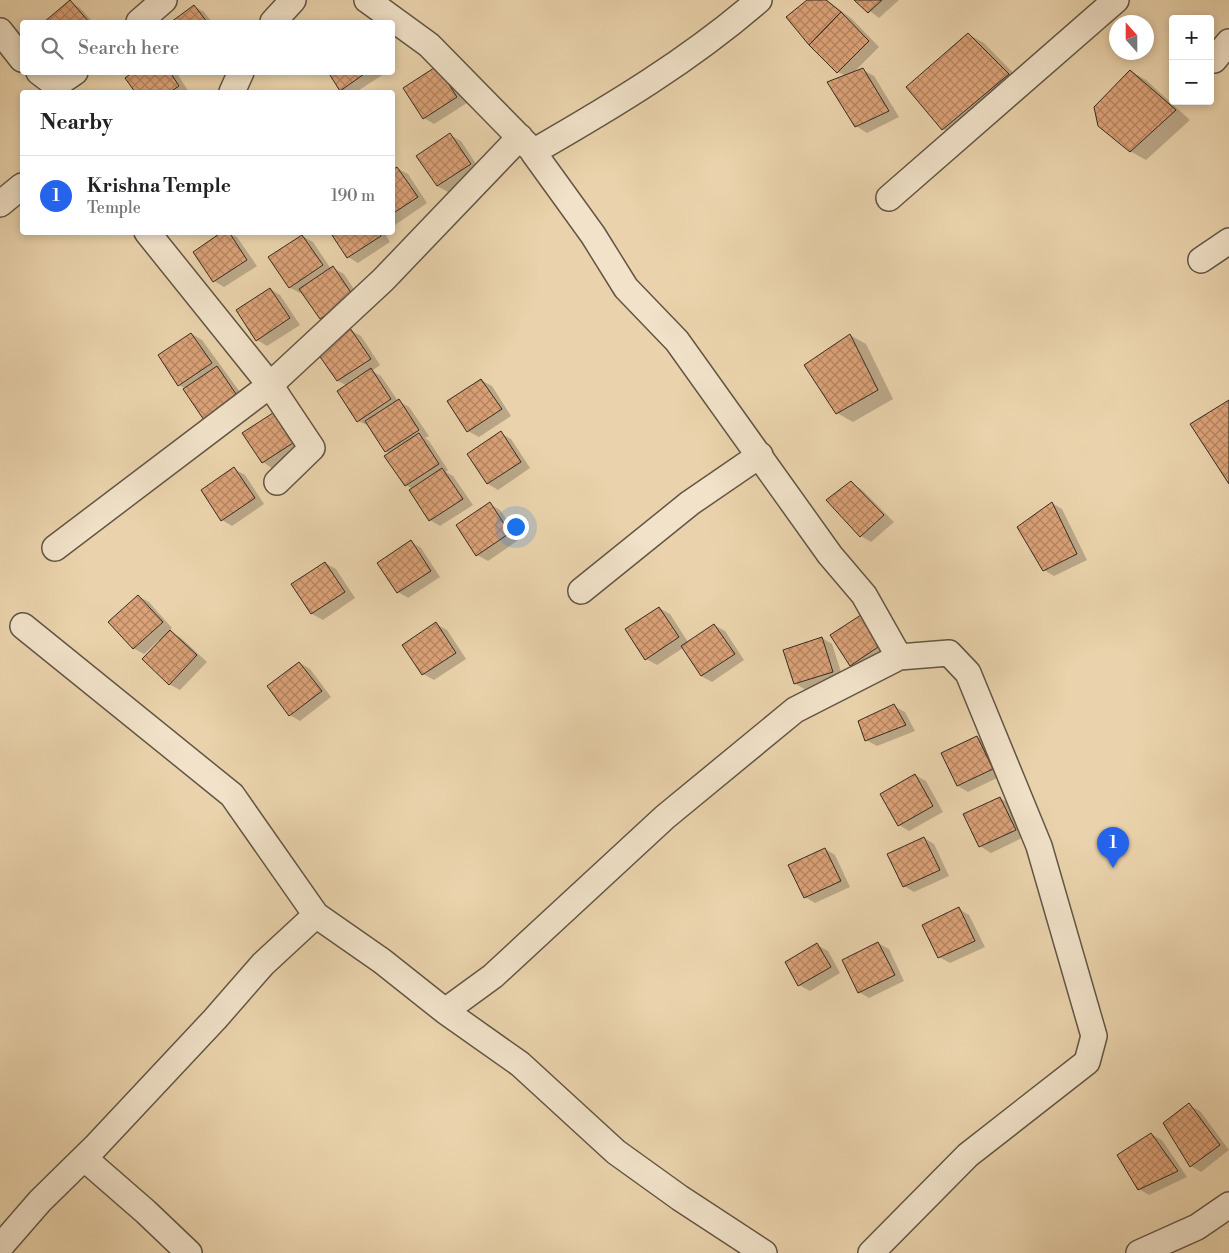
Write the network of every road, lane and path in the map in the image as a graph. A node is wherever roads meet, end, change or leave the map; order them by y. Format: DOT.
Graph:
graph roads {
  1 [pos="164,0"];
  2 [pos="293,0"];
  3 [pos="367,0"];
  4 [pos="760,0"];
  5 [pos="1116,0"];
  6 [pos="141,20"];
  7 [pos="276,20"];
  8 [pos="395,20"];
  9 [pos="395,20"];
  10 [pos="0,31"];
  11 [pos="20,56"];
  12 [pos="240,75"];
  13 [pos="233,90"];
  14 [pos="526,144"];
  15 [pos="20,188"];
  16 [pos="889,198"];
  17 [pos="0,204"];
  18 [pos="149,235"];
  19 [pos="1229,241"];
  20 [pos="1201,260"];
  21 [pos="270,385"];
  22 [pos="760,455"];
  23 [pos="277,482"];
  24 [pos="55,548"];
  25 [pos="581,591"];
  26 [pos="23,626"];
  27 [pos="899,657"];
  28 [pos="316,915"];
  29 [pos="445,1011"];
  30 [pos="84,1158"];
  31 [pos="1229,1206"];
  32 [pos="3,1248"];
  33 [pos="189,1253"];
  34 [pos="764,1253"];
  35 [pos="871,1253"];
  36 [pos="1139,1253"];
  1 -- 6 [label="street"];
  2 -- 7 [label="street"];
  3 -- 9 [label="street"];
  4 -- 14 [label="street"];
  5 -- 16 [label="street"];
  8 -- 14 [label="street"];
  10 -- 11 [label="street"];
  12 -- 13 [label="street"];
  14 -- 21 [label="street"];
  14 -- 22 [label="street"];
  15 -- 17 [label="street"];
  18 -- 21 [label="street"];
  19 -- 20 [label="street"];
  21 -- 23 [label="street"];
  21 -- 24 [label="street"];
  22 -- 25 [label="street"];
  22 -- 27 [label="street"];
  26 -- 28 [label="street"];
  27 -- 29 [label="street"];
  27 -- 35 [label="street"];
  28 -- 29 [label="street"];
  28 -- 30 [label="street"];
  29 -- 34 [label="street"];
  30 -- 32 [label="street"];
  30 -- 33 [label="street"];
  31 -- 36 [label="street"];
}
